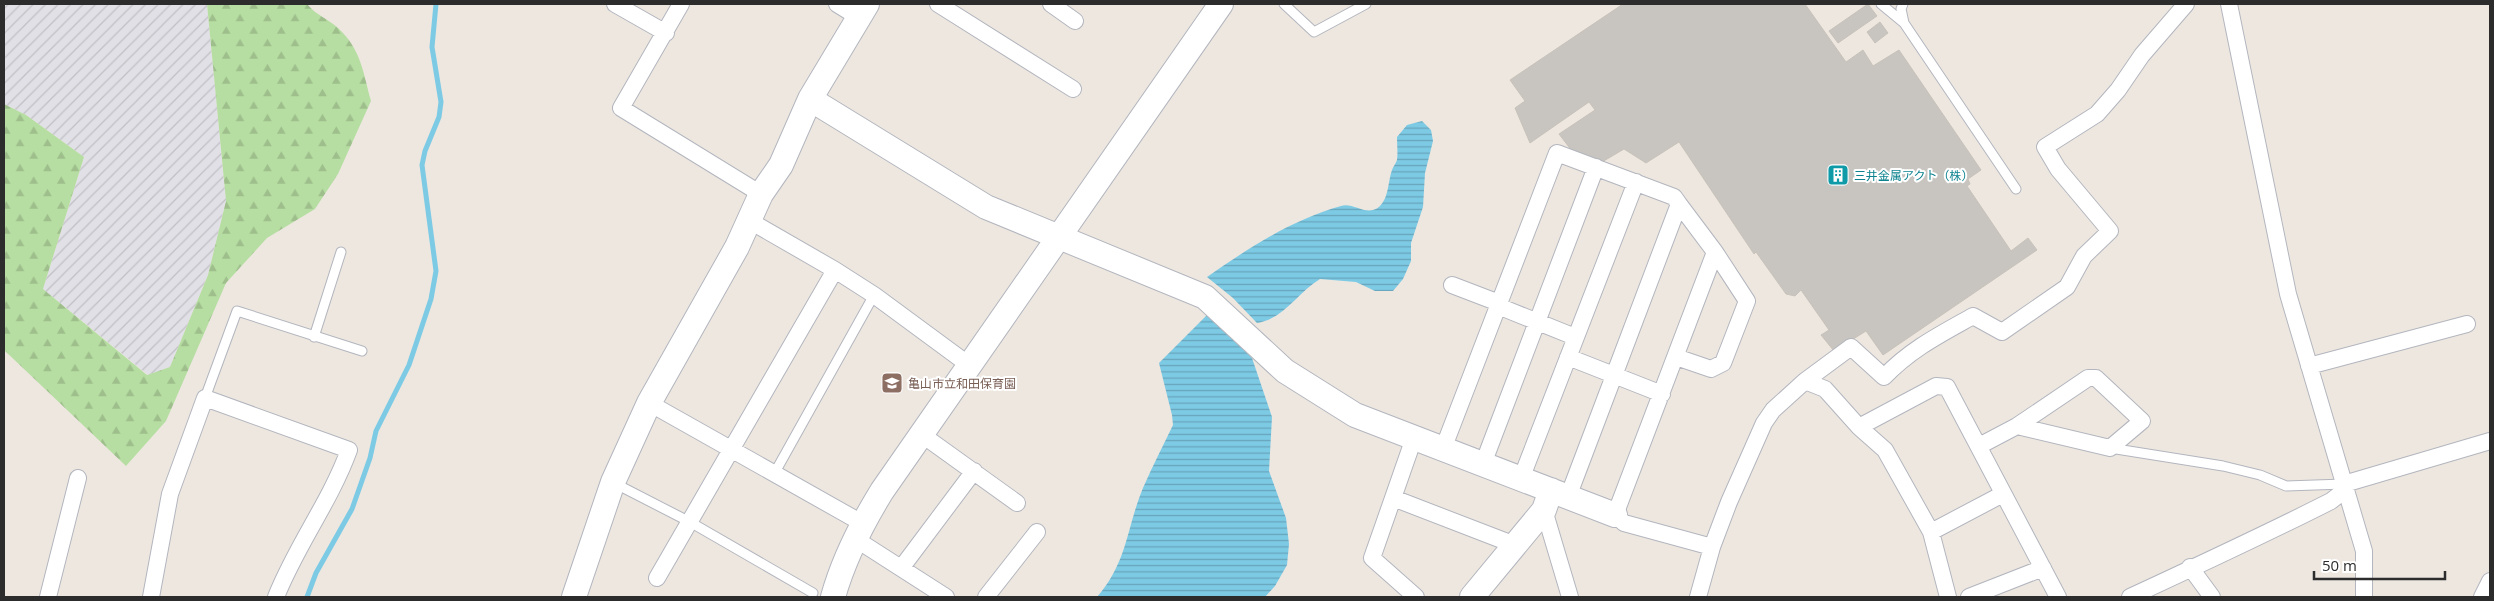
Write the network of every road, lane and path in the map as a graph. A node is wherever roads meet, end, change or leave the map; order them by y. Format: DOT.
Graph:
graph roads {
  1 [pos="615,4"];
  2 [pos="681,4"];
  3 [pos="837,4"];
  4 [pos="938,4"];
  5 [pos="1051,4"];
  6 [pos="1222,4"];
  7 [pos="1284,4"];
  8 [pos="1366,4"];
  9 [pos="1881,4"];
  10 [pos="1903,4"];
  11 [pos="2186,4"];
  12 [pos="2229,4"];
  13 [pos="863,10"];
  14 [pos="1075,21"];
  15 [pos="1904,22"];
  16 [pos="666,33"];
  17 [pos="1073,89"];
  18 [pos="810,99"];
  19 [pos="1596,167"];
  20 [pos="1636,182"];
  21 [pos="2016,189"];
  22 [pos="761,194"];
  23 [pos="1680,204"];
  24 [pos="750,222"];
  25 [pos="1058,236"];
  26 [pos="342,252"];
  27 [pos="1715,252"];
  28 [pos="835,270"];
  29 [pos="1452,286"];
  30 [pos="874,295"];
  31 [pos="1498,305"];
  32 [pos="1537,322"];
  33 [pos="2468,324"];
  34 [pos="314,337"];
  35 [pos="1575,337"];
  36 [pos="362,351"];
  37 [pos="1676,356"];
  38 [pos="1568,357"];
  39 [pos="969,364"];
  40 [pos="2309,366"];
  41 [pos="1614,375"];
  42 [pos="1805,381"];
  43 [pos="1662,394"];
  44 [pos="205,398"];
  45 [pos="649,403"];
  46 [pos="2017,426"];
  47 [pos="1859,427"];
  48 [pos="921,434"];
  49 [pos="1414,438"];
  50 [pos="2490,441"];
  51 [pos="1979,446"];
  52 [pos="2110,448"];
  53 [pos="1443,449"];
  54 [pos="732,450"];
  55 [pos="1483,464"];
  56 [pos="974,471"];
  57 [pos="774,474"];
  58 [pos="78,478"];
  59 [pos="1521,479"];
  60 [pos="612,482"];
  61 [pos="2345,487"];
  62 [pos="2003,494"];
  63 [pos="1393,498"];
  64 [pos="1554,499"];
  65 [pos="1018,503"];
  66 [pos="1615,515"];
  67 [pos="690,522"];
  68 [pos="858,530"];
  69 [pos="1038,532"];
  70 [pos="1930,532"];
  71 [pos="1515,545"];
  72 [pos="1712,546"];
  73 [pos="902,567"];
  74 [pos="2190,567"];
  75 [pos="2043,568"];
  76 [pos="656,578"];
  77 [pos="2490,581"];
  78 [pos="823,595"];
  79 [pos="48,597"];
  80 [pos="151,597"];
  81 [pos="276,597"];
  82 [pos="574,597"];
  83 [pos="946,597"];
  84 [pos="986,597"];
  85 [pos="1416,597"];
  86 [pos="1472,597"];
  87 [pos="1570,597"];
  88 [pos="1698,597"];
  89 [pos="1948,597"];
  90 [pos="1969,597"];
  91 [pos="2058,597"];
  92 [pos="2130,597"];
  93 [pos="2212,597"];
  94 [pos="2364,597"];
  95 [pos="2482,597"];
  1 -- 16 [label="street"];
  2 -- 16 [label="street"];
  3 -- 13 [label="street"];
  4 -- 17 [label="street"];
  5 -- 14 [label="street"];
  6 -- 25 [label="street"];
  7 -- 8 [label="lane"];
  9 -- 15 [label="lane"];
  10 -- 15 [label="lane"];
  11 -- 42 [label="street"];
  12 -- 40 [label="street"];
  13 -- 18 [label="street"];
  15 -- 21 [label="lane"];
  16 -- 22 [label="street"];
  18 -- 22 [label="street"];
  18 -- 25 [label="street"];
  19 -- 20 [label="street"];
  19 -- 31 [label="street"];
  19 -- 32 [label="street"];
  20 -- 23 [label="street"];
  20 -- 35 [label="street"];
  22 -- 24 [label="street"];
  23 -- 27 [label="street"];
  23 -- 41 [label="street"];
  24 -- 28 [label="street"];
  24 -- 45 [label="street"];
  25 -- 39 [label="street"];
  25 -- 49 [label="street"];
  26 -- 34 [label="lane"];
  27 -- 37 [label="street"];
  27 -- 37 [label="street"];
  28 -- 30 [label="street"];
  28 -- 54 [label="street"];
  29 -- 31 [label="street"];
  30 -- 39 [label="street"];
  30 -- 57 [label="lane"];
  31 -- 32 [label="street"];
  31 -- 53 [label="street"];
  32 -- 35 [label="street"];
  32 -- 55 [label="street"];
  33 -- 40 [label="street"];
  34 -- 36 [label="lane"];
  34 -- 44 [label="lane"];
  35 -- 38 [label="street"];
  37 -- 43 [label="street"];
  38 -- 41 [label="street"];
  38 -- 59 [label="street"];
  39 -- 48 [label="street"];
  40 -- 61 [label="street"];
  41 -- 43 [label="street"];
  41 -- 64 [label="street"];
  42 -- 47 [label="street"];
  42 -- 72 [label="street"];
  43 -- 66 [label="street"];
  44 -- 80 [label="street"];
  44 -- 81 [label="street"];
  45 -- 54 [label="street"];
  45 -- 60 [label="street"];
  46 -- 51 [label="street"];
  46 -- 52 [label="street"];
  46 -- 52 [label="street"];
  47 -- 51 [label="street"];
  47 -- 70 [label="street"];
  48 -- 56 [label="street"];
  48 -- 68 [label="street"];
  49 -- 53 [label="street"];
  49 -- 63 [label="street"];
  50 -- 61 [label="street"];
  51 -- 62 [label="street"];
  52 -- 61 [label="lane"];
  53 -- 55 [label="street"];
  54 -- 57 [label="street"];
  54 -- 67 [label="street"];
  55 -- 59 [label="street"];
  56 -- 65 [label="street"];
  56 -- 73 [label="street"];
  57 -- 68 [label="street"];
  58 -- 79 [label="street"];
  59 -- 64 [label="street"];
  60 -- 67 [label="lane"];
  60 -- 82 [label="street"];
  61 -- 74 [label="street"];
  61 -- 94 [label="street"];
  62 -- 70 [label="street"];
  62 -- 75 [label="street"];
  63 -- 71 [label="street"];
  63 -- 85 [label="street"];
  64 -- 66 [label="street"];
  64 -- 71 [label="street"];
  64 -- 87 [label="street"];
  66 -- 72 [label="street"];
  67 -- 76 [label="street"];
  67 -- 78 [label="lane"];
  68 -- 73 [label="street"];
  68 -- 78 [label="street"];
  69 -- 84 [label="street"];
  70 -- 89 [label="street"];
  71 -- 86 [label="street"];
  72 -- 88 [label="street"];
  73 -- 83 [label="street"];
  74 -- 92 [label="street"];
  74 -- 93 [label="street"];
  75 -- 90 [label="street"];
  75 -- 91 [label="street"];
  77 -- 95 [label="street"];
}
